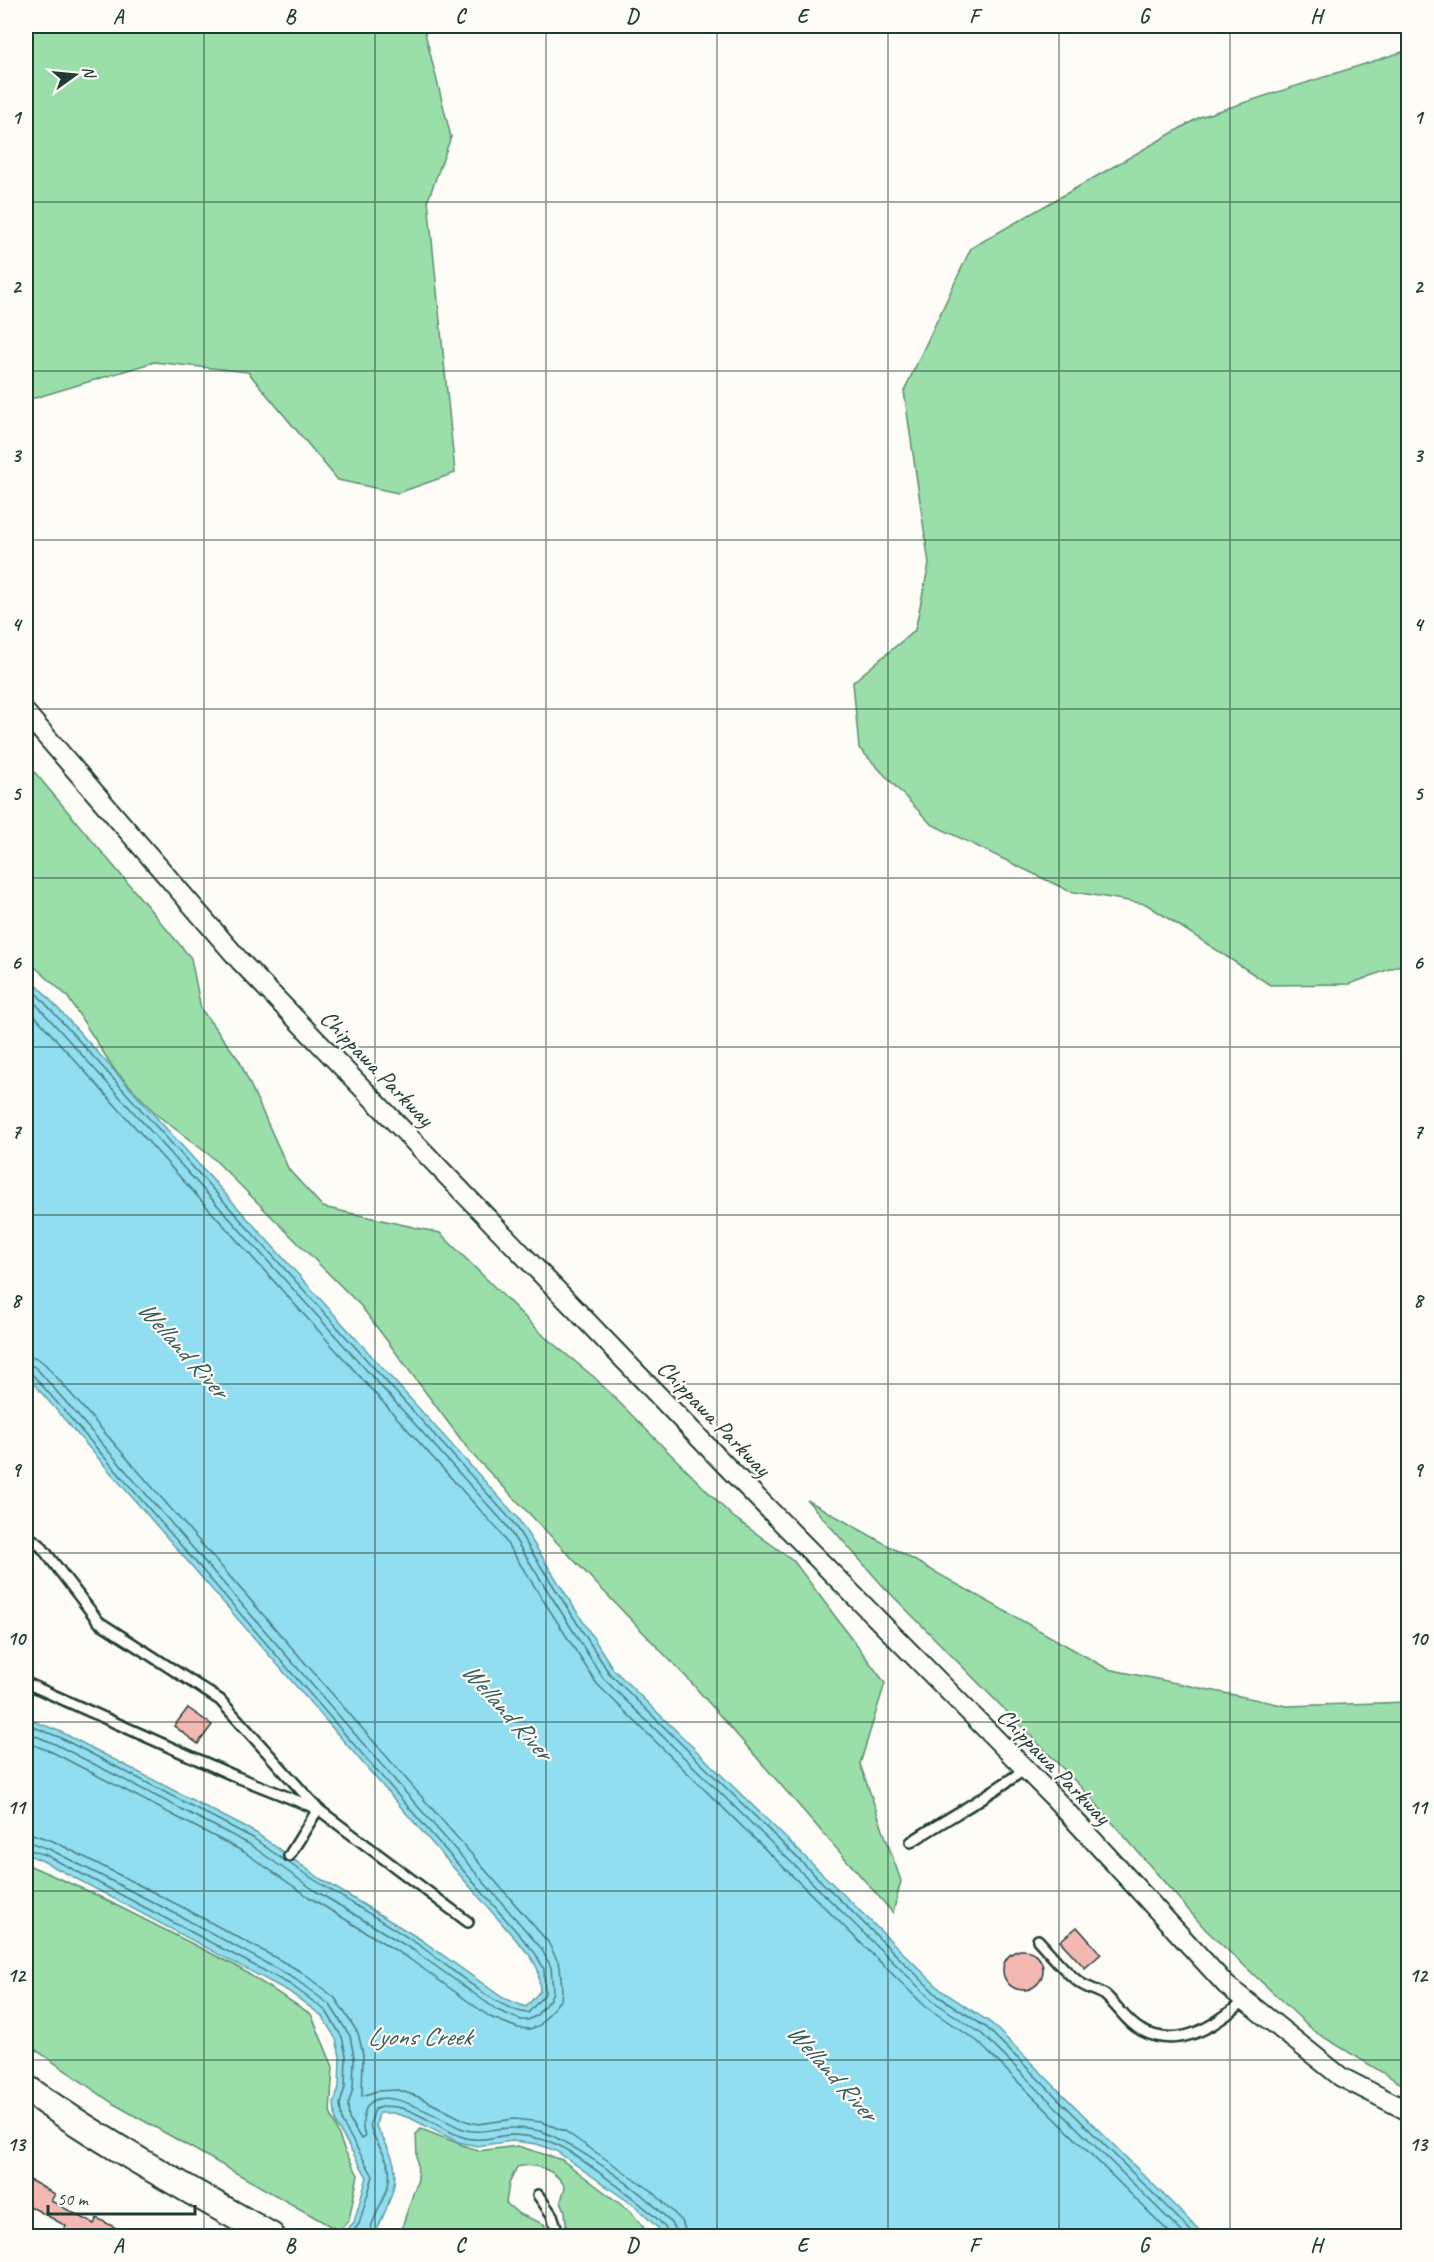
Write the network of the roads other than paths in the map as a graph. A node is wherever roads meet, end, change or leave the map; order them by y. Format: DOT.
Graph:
graph roads {
  1 [pos="26,713"];
  2 [pos="26,1535"];
  3 [pos="26,1683"];
  4 [pos="1025,1768"];
  5 [pos="318,1809"];
  6 [pos="911,1842"];
  7 [pos="289,1856"];
  8 [pos="468,1922"];
  9 [pos="1038,1940"];
  10 [pos="1245,2000"];
  11 [pos="26,2088"];
  12 [pos="1408,2111"];
  13 [pos="538,2195"];
  14 [pos="271,2236"];
  15 [pos="559,2236"];
  1 -- 4 [label="street, Chippawa Parkway"];
  2 -- 5 [label="lane"];
  3 -- 5 [label="lane"];
  4 -- 6 [label="lane"];
  4 -- 10 [label="street, Chippawa Parkway"];
  5 -- 7 [label="lane"];
  5 -- 8 [label="lane"];
  9 -- 10 [label="lane"];
  10 -- 12 [label="street, Chippawa Parkway"];
  11 -- 14 [label="main road"];
  13 -- 15 [label="lane"];
}
